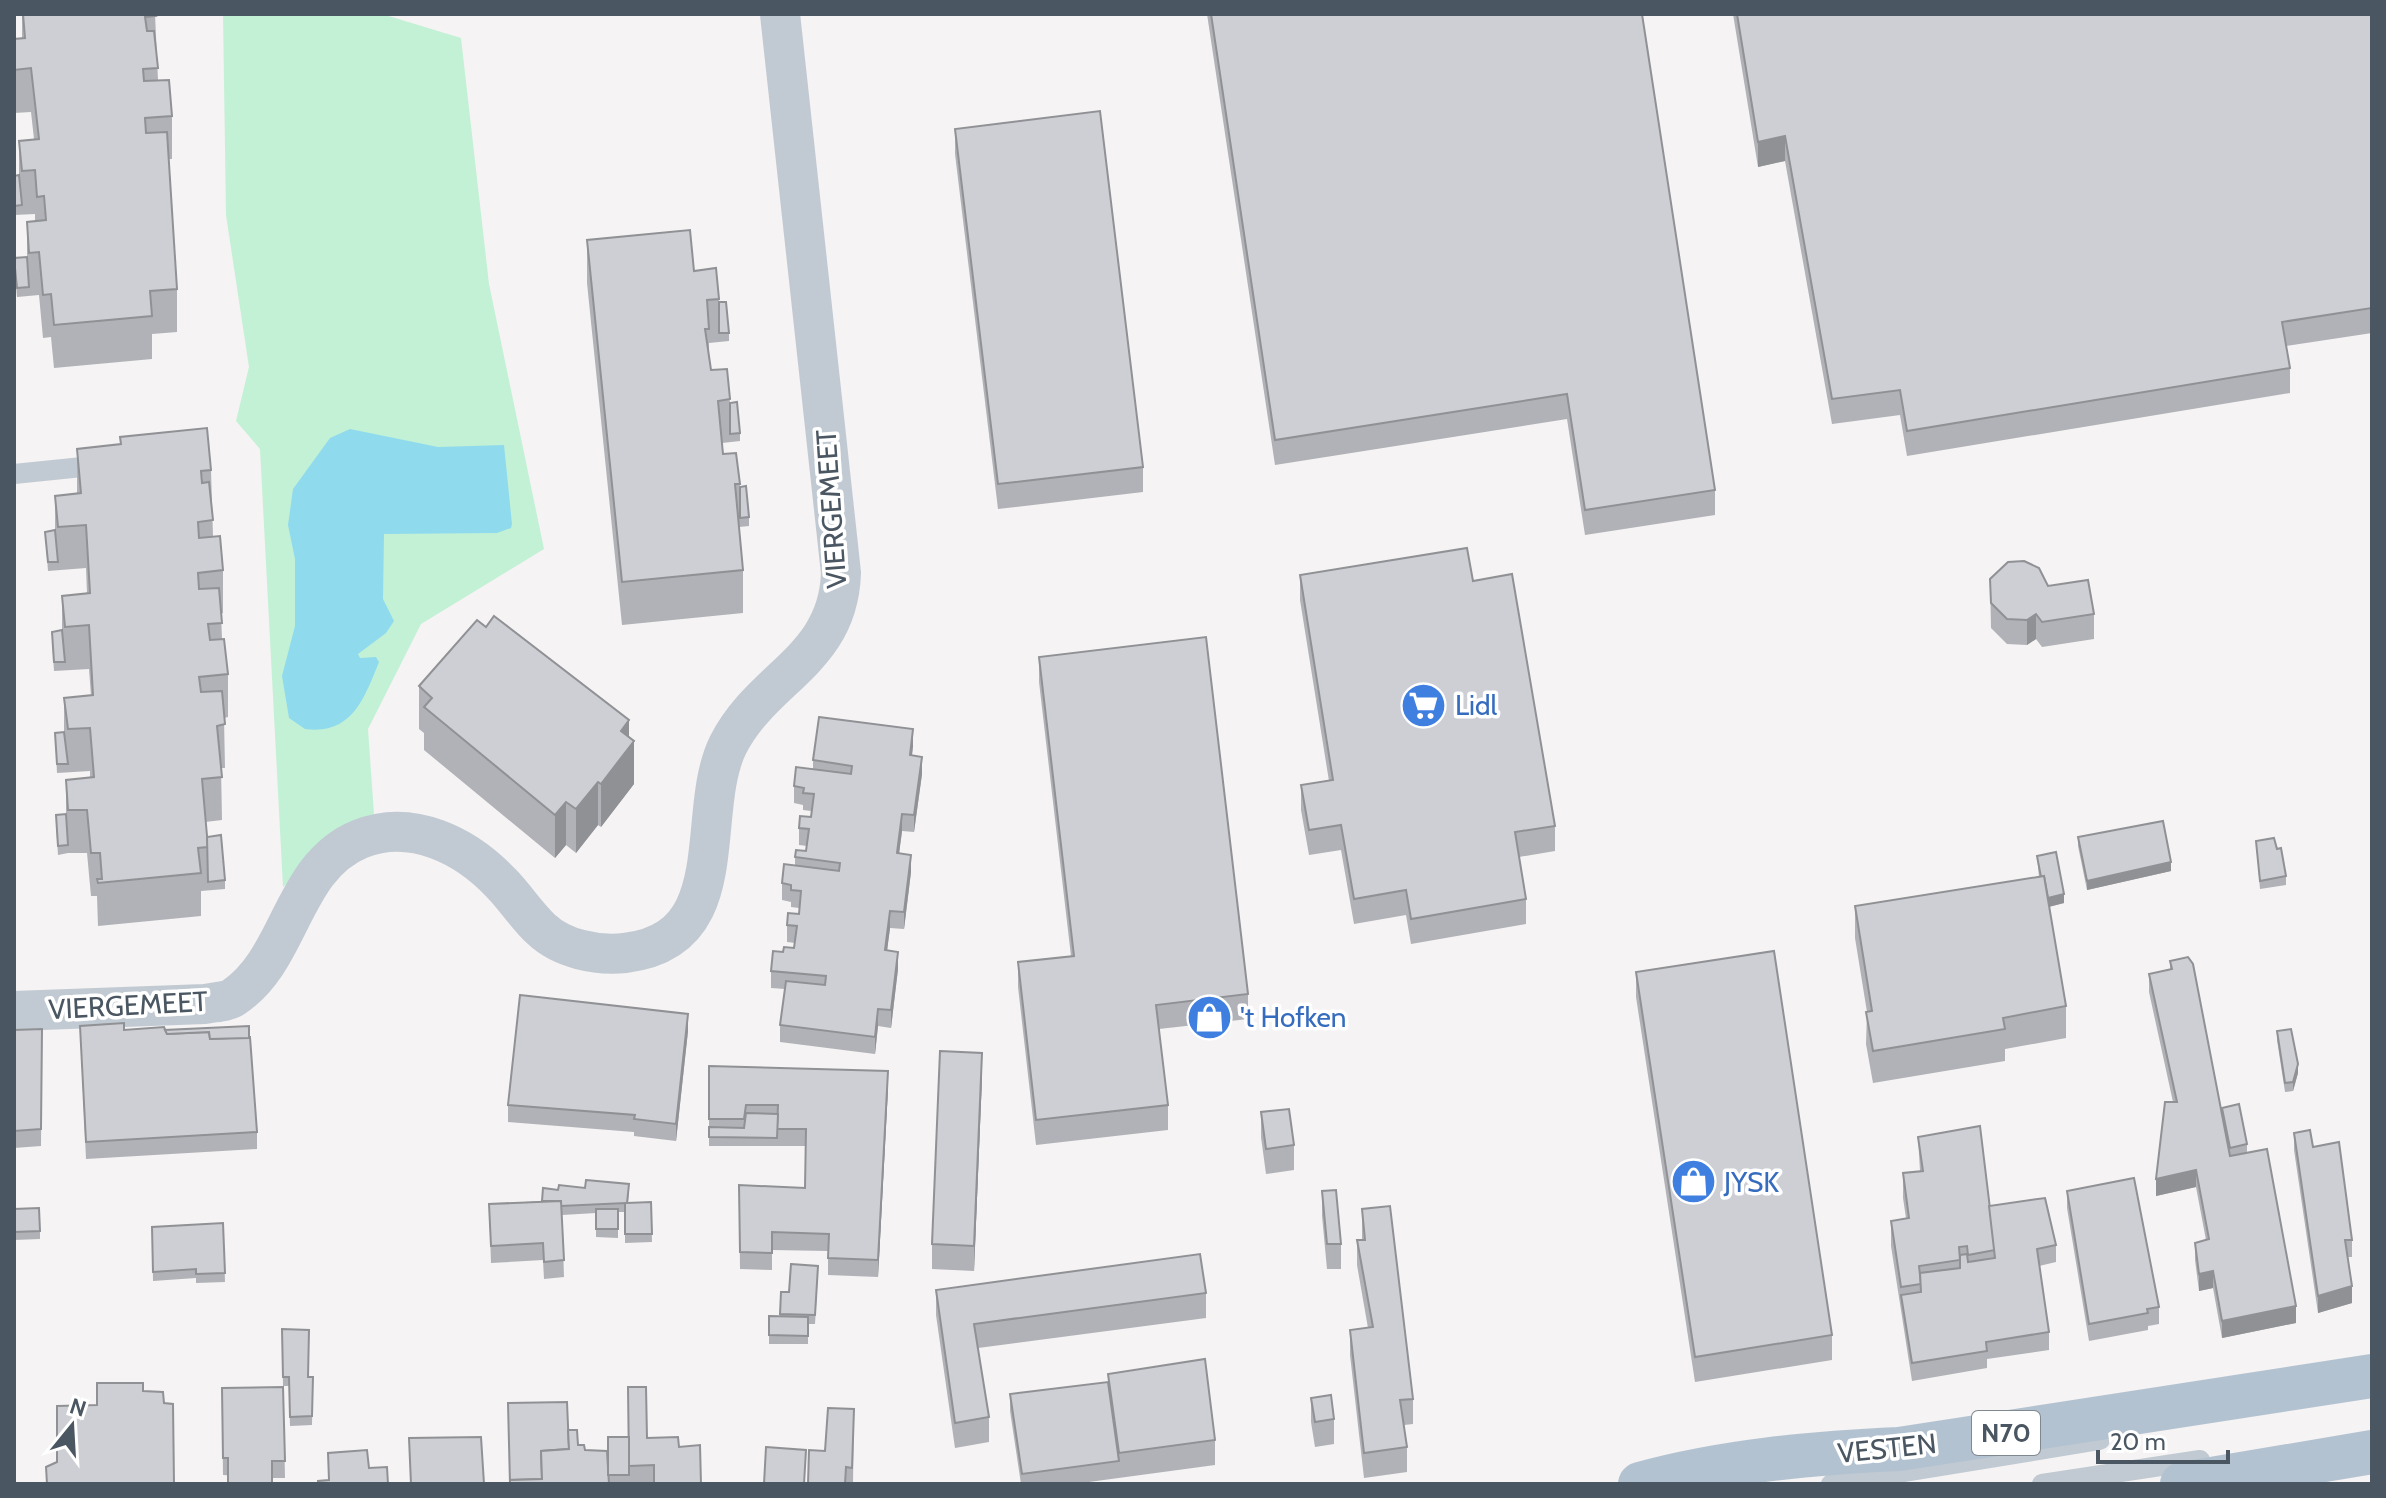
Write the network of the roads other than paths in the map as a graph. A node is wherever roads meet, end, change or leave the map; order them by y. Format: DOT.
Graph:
graph roads {
  1 [pos="780,14"];
  2 [pos="119,463"];
  3 [pos="14,474"];
  4 [pos="14,1011"];
  5 [pos="2372,1376"];
  6 [pos="2372,1394"];
  7 [pos="2224,1420"];
  8 [pos="2372,1431"];
  9 [pos="2114,1438"];
  10 [pos="2372,1452"];
  11 [pos="1640,1484"];
  12 [pos="1831,1484"];
  13 [pos="2042,1484"];
  14 [pos="2182,1484"];
  1 -- 4 [label="street, VIERGEMEET"];
  2 -- 3 [label="lane"];
  5 -- 11 [label="main road, VESTEN / N70"];
  6 -- 7 [label="lane"];
  8 -- 13 [label="lane"];
  9 -- 12 [label="lane, VESTEN"];
  10 -- 14 [label="main road"];
}
